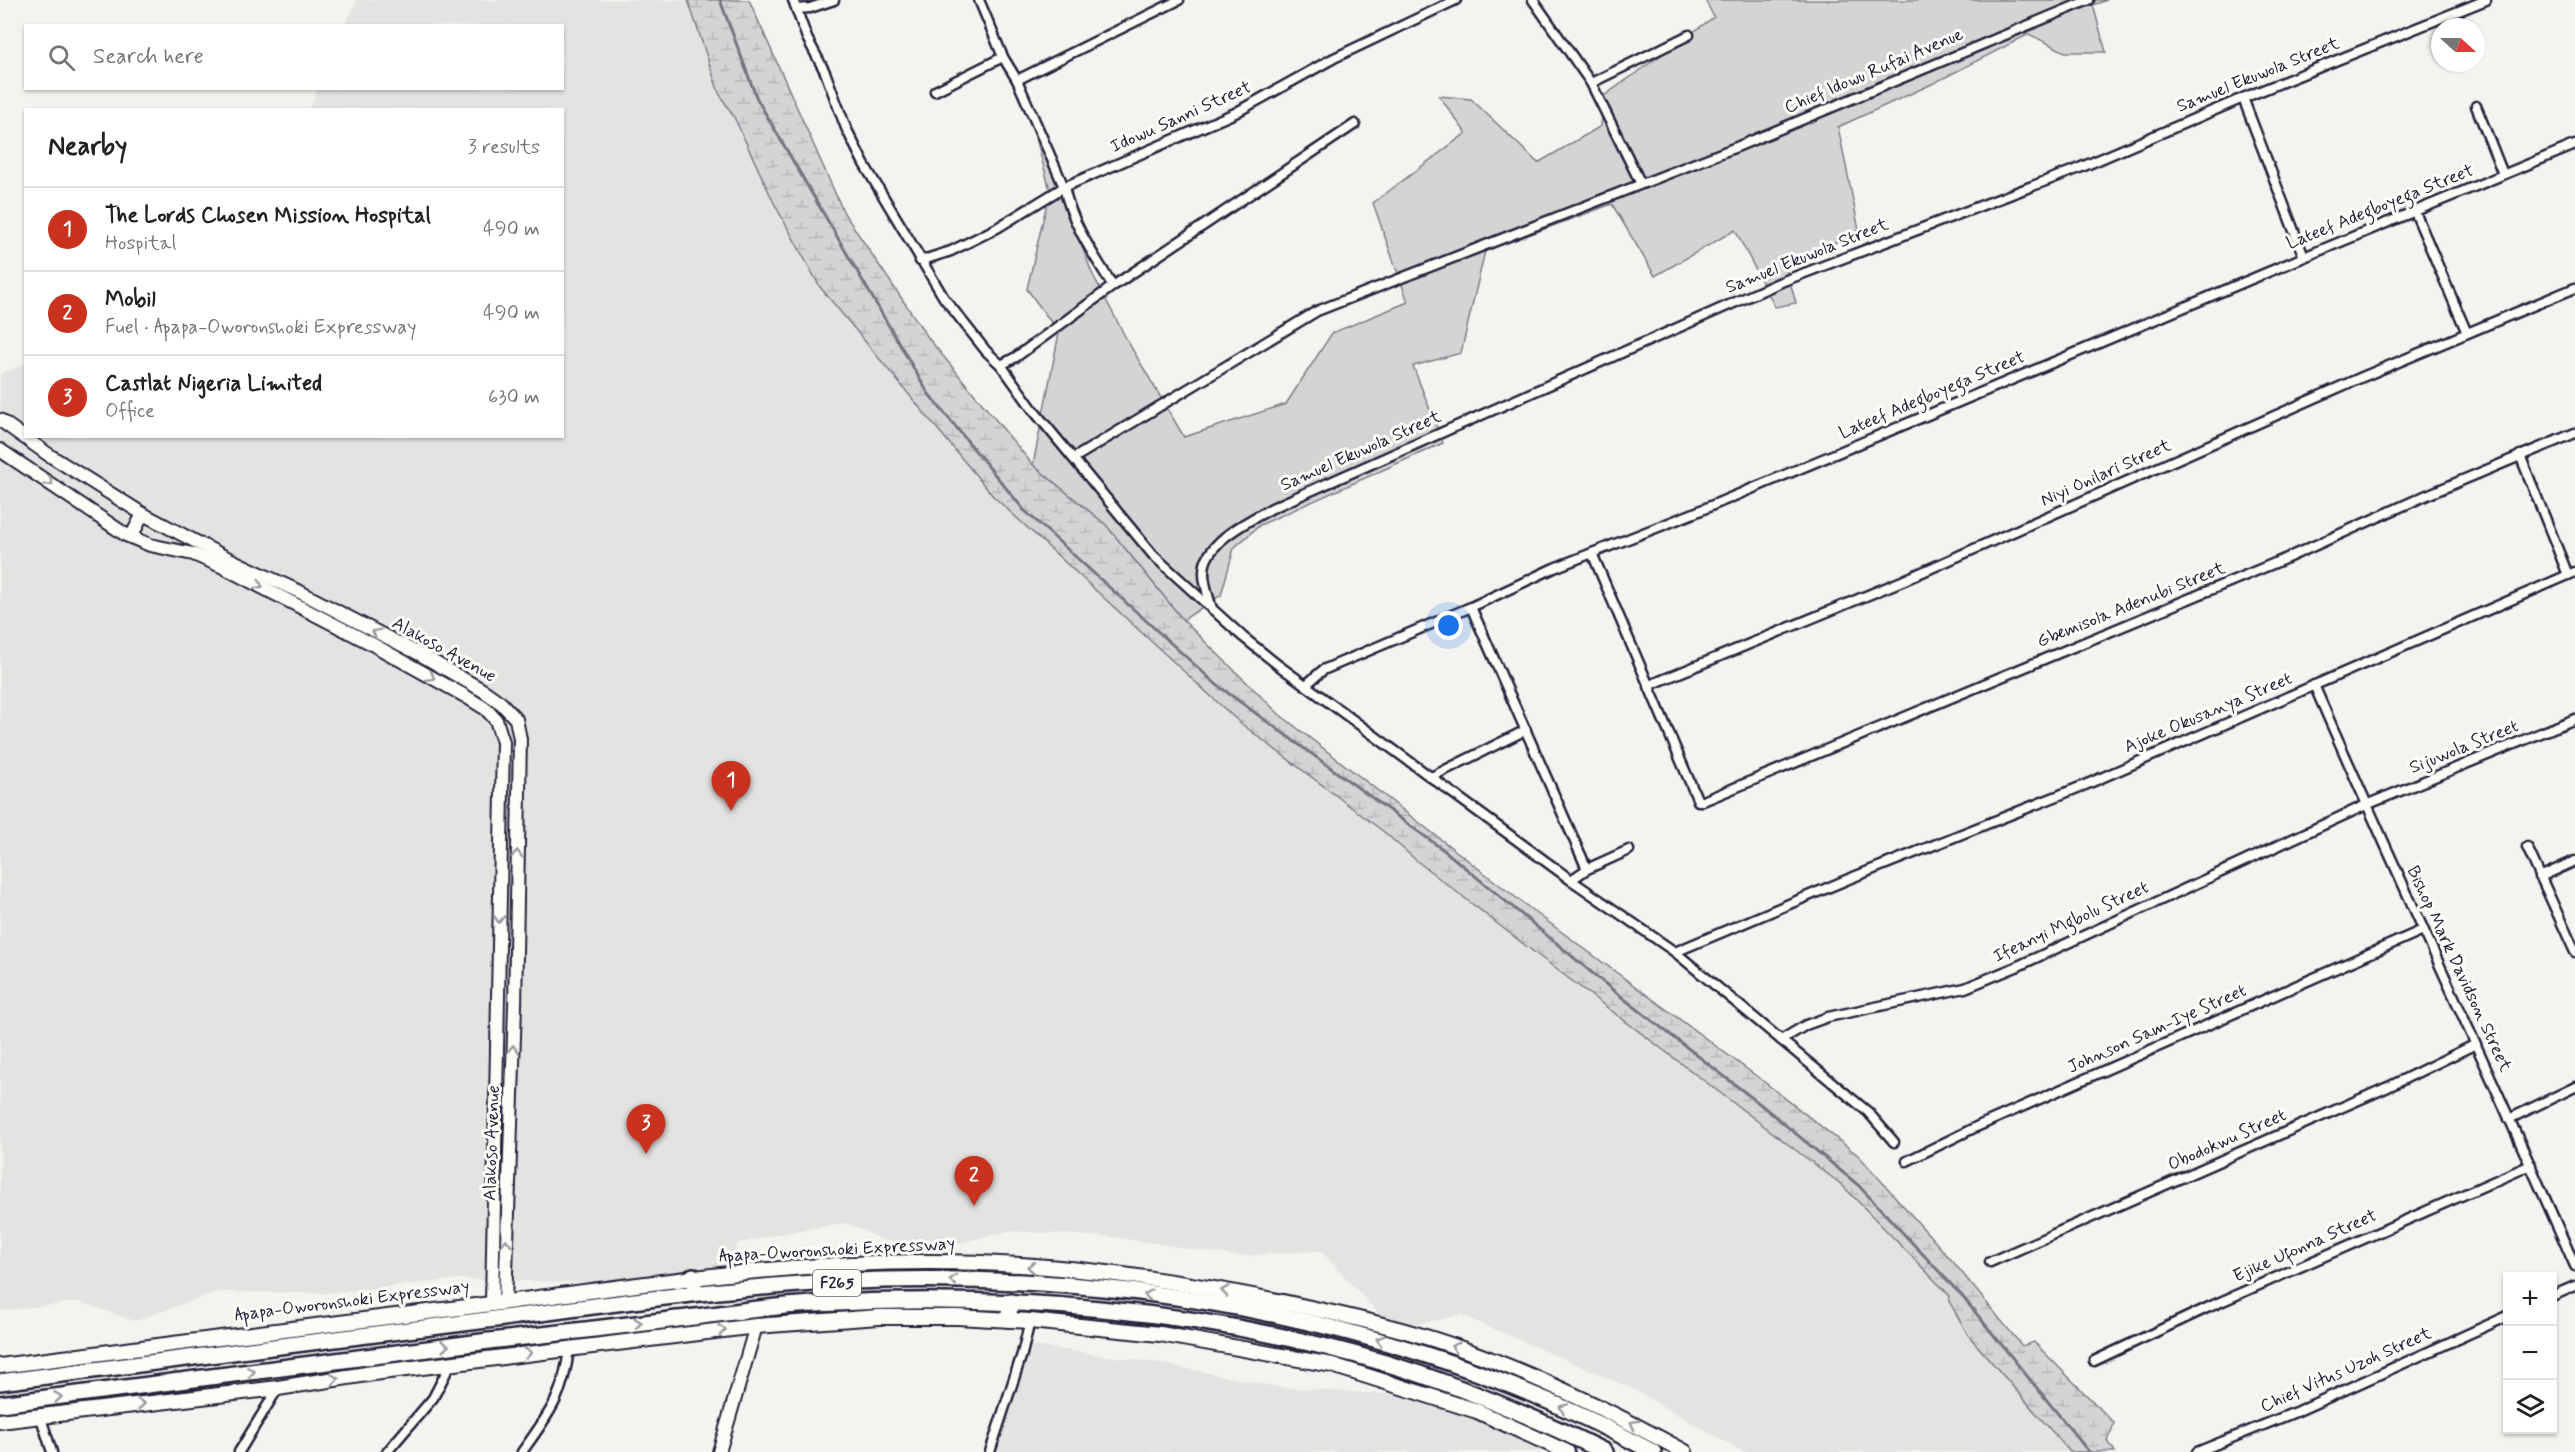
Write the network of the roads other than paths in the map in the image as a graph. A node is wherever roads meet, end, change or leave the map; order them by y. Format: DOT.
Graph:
graph roads {
  1 [pos="793,0"];
  2 [pos="834,0"];
  3 [pos="979,0"];
  4 [pos="1179,0"];
  5 [pos="1456,0"];
  6 [pos="1533,0"];
  7 [pos="2089,0"];
  8 [pos="2486,0"];
  9 [pos="797,9"];
  10 [pos="1689,35"];
  11 [pos="1003,57"];
  12 [pos="1017,80"];
  13 [pos="1591,83"];
  14 [pos="935,91"];
  15 [pos="2243,98"];
  16 [pos="2476,106"];
  17 [pos="1355,124"];
  18 [pos="2575,145"];
  19 [pos="2503,174"];
  20 [pos="1641,184"];
  21 [pos="1064,188"];
  22 [pos="2415,212"];
  23 [pos="2304,256"];
  24 [pos="920,261"];
  25 [pos="1113,286"];
  26 [pos="2575,288"];
  27 [pos="2467,333"];
  28 [pos="1001,365"];
  29 [pos="0,420"];
  30 [pos="2575,434"];
  31 [pos="24,437"];
  32 [pos="25,438"];
  33 [pos="0,450"];
  34 [pos="2520,455"];
  35 [pos="1074,458"];
  36 [pos="143,514"];
  37 [pos="130,537"];
  38 [pos="1592,553"];
  39 [pos="2571,574"];
  40 [pos="1471,608"];
  41 [pos="1212,610"];
  42 [pos="1306,684"];
  43 [pos="1650,685"];
  44 [pos="2314,685"];
  45 [pos="2575,719"];
  46 [pos="1526,730"];
  47 [pos="1431,777"];
  48 [pos="2366,805"];
  49 [pos="2527,847"];
  50 [pos="1629,850"];
  51 [pos="2575,861"];
  52 [pos="1587,869"];
  53 [pos="2540,877"];
  54 [pos="1571,880"];
  55 [pos="2423,930"];
  56 [pos="1675,952"];
  57 [pos="2575,952"];
  58 [pos="1780,1040"];
  59 [pos="2476,1044"];
  60 [pos="2575,1087"];
  61 [pos="2510,1119"];
  62 [pos="1894,1142"];
  63 [pos="1906,1161"];
  64 [pos="2531,1165"];
  65 [pos="1990,1262"];
  66 [pos="2575,1266"];
  67 [pos="693,1276"];
  68 [pos="2575,1286"];
  69 [pos="695,1293"];
  70 [pos="2557,1294"];
  71 [pos="1011,1302"];
  72 [pos="499,1303"];
  73 [pos="1262,1304"];
  74 [pos="2503,1318"];
  75 [pos="1008,1319"];
  76 [pos="1030,1321"];
  77 [pos="756,1326"];
  78 [pos="569,1348"];
  79 [pos="2094,1361"];
  80 [pos="451,1363"];
  81 [pos="0,1366"];
  82 [pos="0,1382"];
  83 [pos="278,1388"];
  84 [pos="0,1404"];
  85 [pos="40,1415"];
  86 [pos="0,1421"];
  87 [pos="52,1452"];
  88 [pos="239,1452"];
  89 [pos="387,1452"];
  90 [pos="522,1452"];
  91 [pos="719,1452"];
  92 [pos="990,1452"];
  93 [pos="1567,1452"];
  94 [pos="1605,1452"];
  95 [pos="1653,1452"];
  96 [pos="1685,1452"];
  97 [pos="2197,1452"];
  1 -- 9 [label="street"];
  2 -- 9 [label="street"];
  3 -- 11 [label="street"];
  4 -- 12 [label="street"];
  5 -- 21 [label="street, Idowu Sanni Street"];
  6 -- 13 [label="street"];
  7 -- 20 [label="street, Chief Idowu Rufai Avenue"];
  8 -- 15 [label="street, Samuel Ekuwola Street"];
  9 -- 24 [label="street"];
  10 -- 13 [label="street"];
  11 -- 12 [label="street"];
  11 -- 14 [label="street"];
  12 -- 21 [label="street"];
  13 -- 20 [label="street"];
  15 -- 23 [label="street"];
  15 -- 41 [label="street, Samuel Ekuwola Street"];
  16 -- 19 [label="street"];
  17 -- 25 [label="street"];
  18 -- 19 [label="street, Lateef Adegboyega Street"];
  19 -- 22 [label="street, Lateef Adegboyega Street"];
  20 -- 35 [label="street, Chief Idowu Rufai Avenue"];
  21 -- 24 [label="street, Idowu Sanni Street"];
  21 -- 25 [label="street"];
  22 -- 23 [label="street, Lateef Adegboyega Street"];
  22 -- 27 [label="street"];
  23 -- 38 [label="street, Lateef Adegboyega Street"];
  24 -- 28 [label="street"];
  25 -- 28 [label="street"];
  26 -- 27 [label="street, Niyi Onilari Street"];
  27 -- 43 [label="street, Niyi Onilari Street"];
  28 -- 35 [label="street"];
  29 -- 31 [label="street, Alakoso Avenue"];
  30 -- 34 [label="street, Gbemisola Adenubi Street"];
  32 -- 36 [label="street, Alakoso Avenue"];
  33 -- 37 [label="street, Alakoso Avenue, one-way"];
  34 -- 39 [label="street"];
  34 -- 43 [label="street, Gbemisola Adenubi Street"];
  35 -- 41 [label="street"];
  36 -- 37 [label="street"];
  72 -- 36 [label="street, Alakoso Avenue, one-way"];
  37 -- 72 [label="street, Alakoso Avenue, one-way"];
  38 -- 40 [label="street, Lateef Adegboyega Street"];
  38 -- 43 [label="street"];
  39 -- 44 [label="street, Ajoke Okusanya Street"];
  40 -- 42 [label="street, Lateef Adegboyega Street"];
  40 -- 46 [label="street"];
  41 -- 42 [label="street"];
  42 -- 47 [label="street"];
  44 -- 48 [label="street, Bishop Mark Davidson Street"];
  44 -- 56 [label="street, Ajoke Okusanya Street"];
  45 -- 48 [label="street, Sijuwola Street"];
  46 -- 47 [label="street"];
  46 -- 52 [label="street"];
  47 -- 54 [label="street"];
  48 -- 55 [label="street, Bishop Mark Davidson Street"];
  48 -- 58 [label="street, Ifeanyi Mgbolu Street"];
  49 -- 53 [label="street"];
  50 -- 52 [label="street"];
  51 -- 53 [label="street"];
  52 -- 54 [label="street"];
  53 -- 57 [label="street"];
  54 -- 56 [label="street"];
  55 -- 59 [label="street, Bishop Mark Davidson Street"];
  55 -- 63 [label="street, Johnson Sam-Iye Street"];
  56 -- 58 [label="street"];
  58 -- 62 [label="street"];
  59 -- 61 [label="street, Bishop Mark Davidson Street"];
  59 -- 65 [label="street, Obodokwu Street"];
  60 -- 61 [label="street"];
  61 -- 64 [label="street, Bishop Mark Davidson Street"];
  64 -- 66 [label="street, Bishop Mark Davidson Street"];
  64 -- 79 [label="street, Ejike Ufonna Street"];
  67 -- 69 [label="highway"];
  67 -- 72 [label="main road, Apapa-Oworonshoki Expressway"];
  73 -- 67 [label="main road, Apapa-Oworonshoki Expressway, one-way"];
  68 -- 70 [label="street"];
  73 -- 69 [label="highway, Apapa-Oworonshoki Expressway / F265, one-way"];
  69 -- 82 [label="highway, Apapa-Oworonshoki Expressway / F265"];
  71 -- 75 [label="highway"];
  84 -- 71 [label="highway, F265, one-way"];
  71 -- 94 [label="highway, F265"];
  72 -- 81 [label="main road, Apapa-Oworonshoki Expressway"];
  95 -- 73 [label="highway, Apapa-Oworonshoki Expressway / F265, one-way"];
  96 -- 73 [label="main road, Apapa-Oworonshoki Expressway, one-way"];
  74 -- 97 [label="street, Chief Vitus Uzoh Street"];
  75 -- 76 [label="main road"];
  75 -- 77 [label="main road"];
  76 -- 92 [label="street"];
  76 -- 93 [label="main road"];
  78 -- 77 [label="main road, one-way"];
  77 -- 91 [label="street"];
  80 -- 78 [label="main road, one-way"];
  78 -- 90 [label="street"];
  83 -- 80 [label="main road, one-way"];
  80 -- 89 [label="street"];
  85 -- 83 [label="main road, one-way"];
  83 -- 88 [label="street"];
  85 -- 86 [label="main road"];
  85 -- 87 [label="street"];
}
